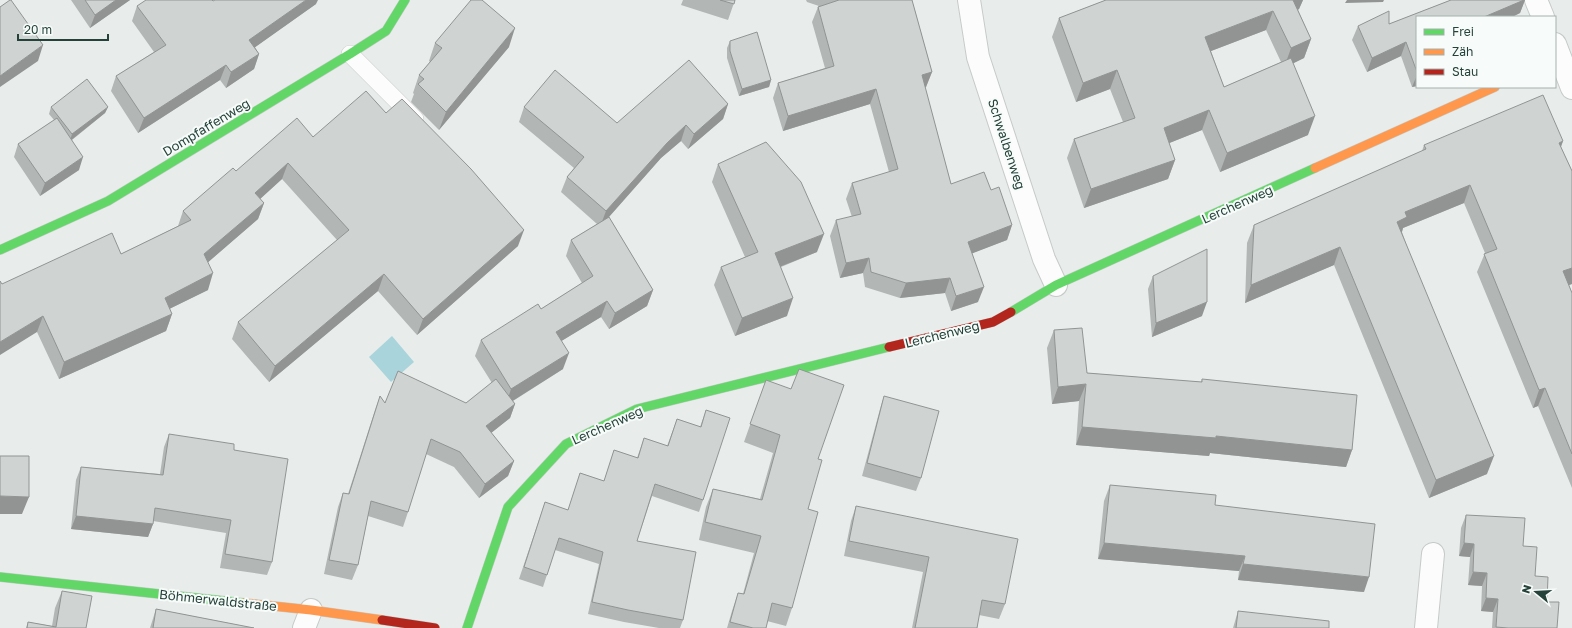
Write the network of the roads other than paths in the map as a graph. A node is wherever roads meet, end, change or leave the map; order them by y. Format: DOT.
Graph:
graph roads {
  1 [pos="405,0"];
  2 [pos="969,0"];
  3 [pos="1536,0"];
  4 [pos="1543,16"];
  5 [pos="350,54"];
  6 [pos="1557,54"];
  7 [pos="1493,88"];
  8 [pos="1572,88"];
  9 [pos="423,128"];
  10 [pos="0,250"];
  11 [pos="1056,285"];
  12 [pos="1433,554"];
  13 [pos="0,577"];
  14 [pos="308,619"];
  15 [pos="435,628"];
  16 [pos="467,628"];
  17 [pos="1426,628"];
  1 -- 5 [label="street, Dompfaffenweg"];
  2 -- 11 [label="street, Schwalbenweg"];
  3 -- 4 [label="street"];
  5 -- 9 [label="lane"];
  5 -- 10 [label="street, Dompfaffenweg"];
  6 -- 8 [label="street"];
  7 -- 11 [label="street, Lerchenweg"];
  11 -- 16 [label="street, Lerchenweg"];
  12 -- 17 [label="street"];
  13 -- 14 [label="street, Böhmerwaldstraße"];
  14 -- 15 [label="street, Böhmerwaldstraße"];
}
